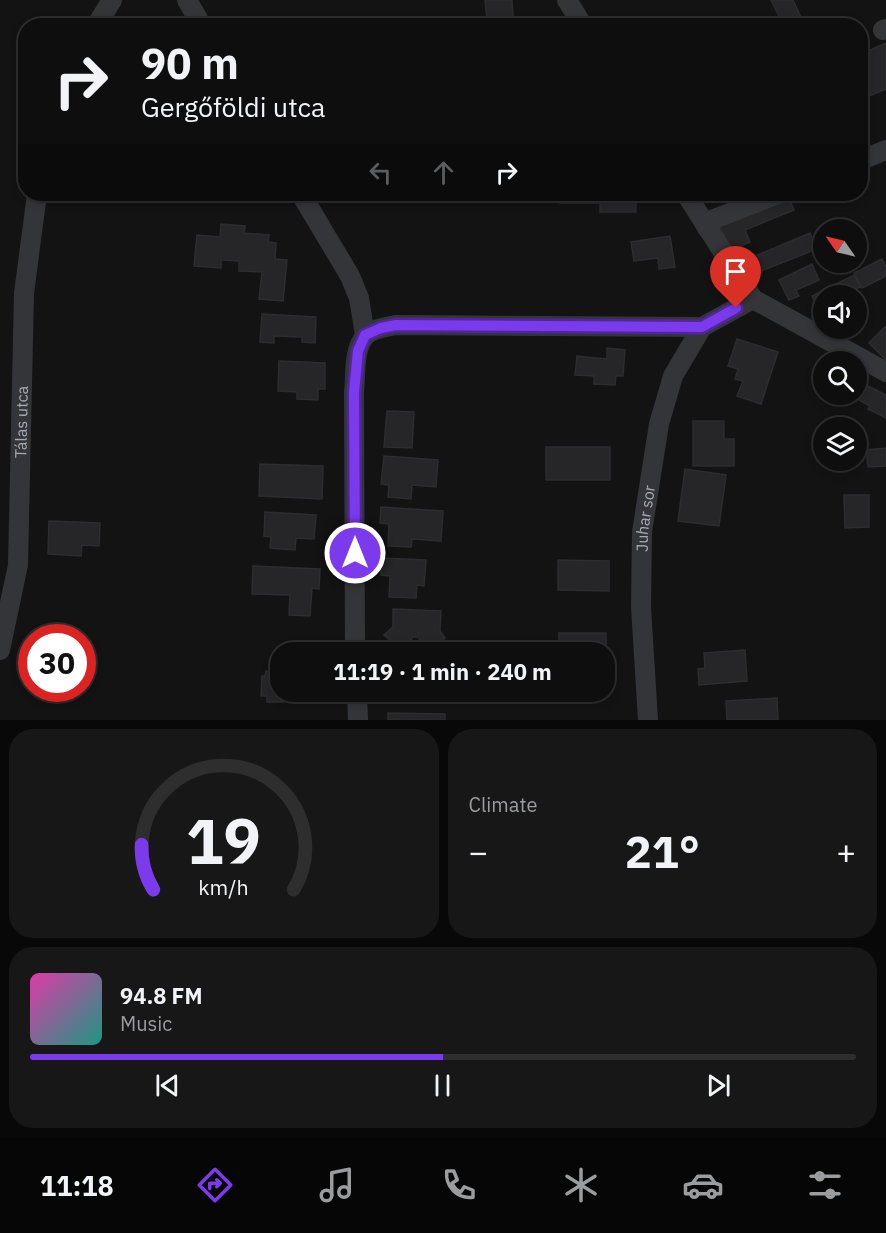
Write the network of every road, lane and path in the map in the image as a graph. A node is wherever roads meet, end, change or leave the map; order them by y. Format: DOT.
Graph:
graph roads {
  1 [pos="112,0"];
  2 [pos="187,0"];
  3 [pos="567,0"];
  4 [pos="101,18"];
  5 [pos="197,18"];
  6 [pos="578,18"];
  7 [pos="886,150"];
  8 [pos="868,157"];
  9 [pos="35,201"];
  10 [pos="305,201"];
  11 [pos="690,201"];
  12 [pos="759,201"];
  13 [pos="707,228"];
  14 [pos="753,299"];
  15 [pos="702,327"];
  16 [pos="365,335"];
  17 [pos="886,372"];
  18 [pos="355,642"];
  19 [pos="0,650"];
  20 [pos="357,702"];
  21 [pos="358,720"];
  22 [pos="648,720"];
  1 -- 4 [label="street"];
  2 -- 5 [label="street"];
  3 -- 6 [label="street"];
  7 -- 8 [label="street"];
  9 -- 19 [label="street, Tálas utca"];
  10 -- 16 [label="street"];
  11 -- 13 [label="street"];
  12 -- 13 [label="street"];
  13 -- 14 [label="street"];
  14 -- 15 [label="street"];
  14 -- 17 [label="street"];
  15 -- 16 [label="street"];
  15 -- 22 [label="street, Juhar sor"];
  16 -- 18 [label="street"];
  20 -- 21 [label="street"];
}
